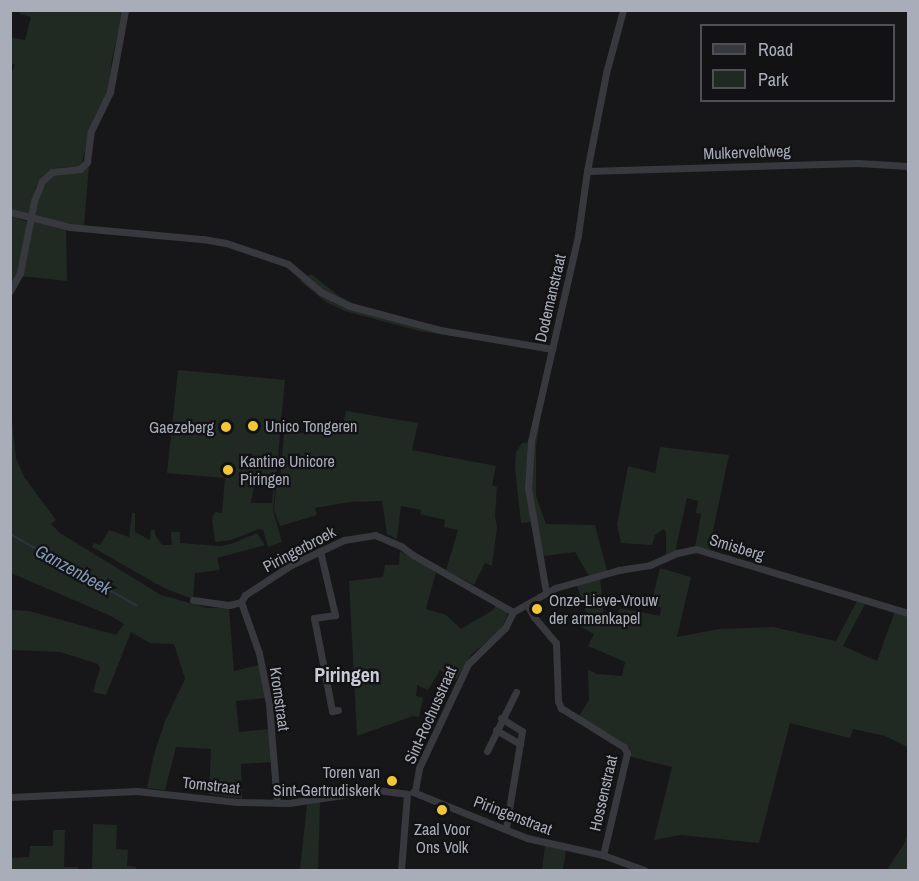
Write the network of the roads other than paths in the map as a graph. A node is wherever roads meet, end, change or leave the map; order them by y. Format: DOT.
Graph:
graph roads {
  1 [pos="125,10"];
  2 [pos="623,10"];
  3 [pos="909,166"];
  4 [pos="587,171"];
  5 [pos="10,212"];
  6 [pos="31,218"];
  7 [pos="10,291"];
  8 [pos="552,349"];
  9 [pos="320,551"];
  10 [pos="546,592"];
  11 [pos="193,600"];
  12 [pos="241,602"];
  13 [pos="527,604"];
  14 [pos="513,612"];
  15 [pos="909,613"];
  16 [pos="516,693"];
  17 [pos="338,710"];
  18 [pos="501,718"];
  19 [pos="496,730"];
  20 [pos="520,744"];
  21 [pos="487,751"];
  22 [pos="411,792"];
  23 [pos="10,797"];
  24 [pos="277,803"];
  25 [pos="506,828"];
  26 [pos="603,855"];
  27 [pos="401,870"];
  28 [pos="645,870"];
  1 -- 6 [label="street"];
  2 -- 4 [label="street, Dodemanstraat"];
  3 -- 4 [label="street, Mulkerveldweg"];
  4 -- 8 [label="street, Dodemanstraat"];
  5 -- 6 [label="street"];
  6 -- 7 [label="street"];
  6 -- 8 [label="street"];
  8 -- 10 [label="street, Dodemanstraat"];
  9 -- 12 [label="street, Piringerbroek"];
  9 -- 14 [label="street, Piringerbroek"];
  9 -- 17 [label="street"];
  10 -- 13 [label="street, Smisberg"];
  10 -- 15 [label="street, Smisberg"];
  11 -- 12 [label="street"];
  12 -- 24 [label="street, Kromstraat"];
  13 -- 14 [label="street, Sint-Rochusstraat"];
  13 -- 26 [label="street, Hossenstraat"];
  14 -- 22 [label="street, Sint-Rochusstraat"];
  16 -- 18 [label="street"];
  18 -- 19 [label="street"];
  18 -- 20 [label="street"];
  19 -- 20 [label="street"];
  19 -- 21 [label="street"];
  20 -- 25 [label="street"];
  22 -- 24 [label="street, Tomstraat"];
  22 -- 25 [label="street, Piringenstraat"];
  22 -- 27 [label="street, Sint-Rochusstraat"];
  23 -- 24 [label="street, Tomstraat"];
  25 -- 26 [label="street, Piringenstraat"];
  26 -- 28 [label="street, Piringenstraat"];
}
